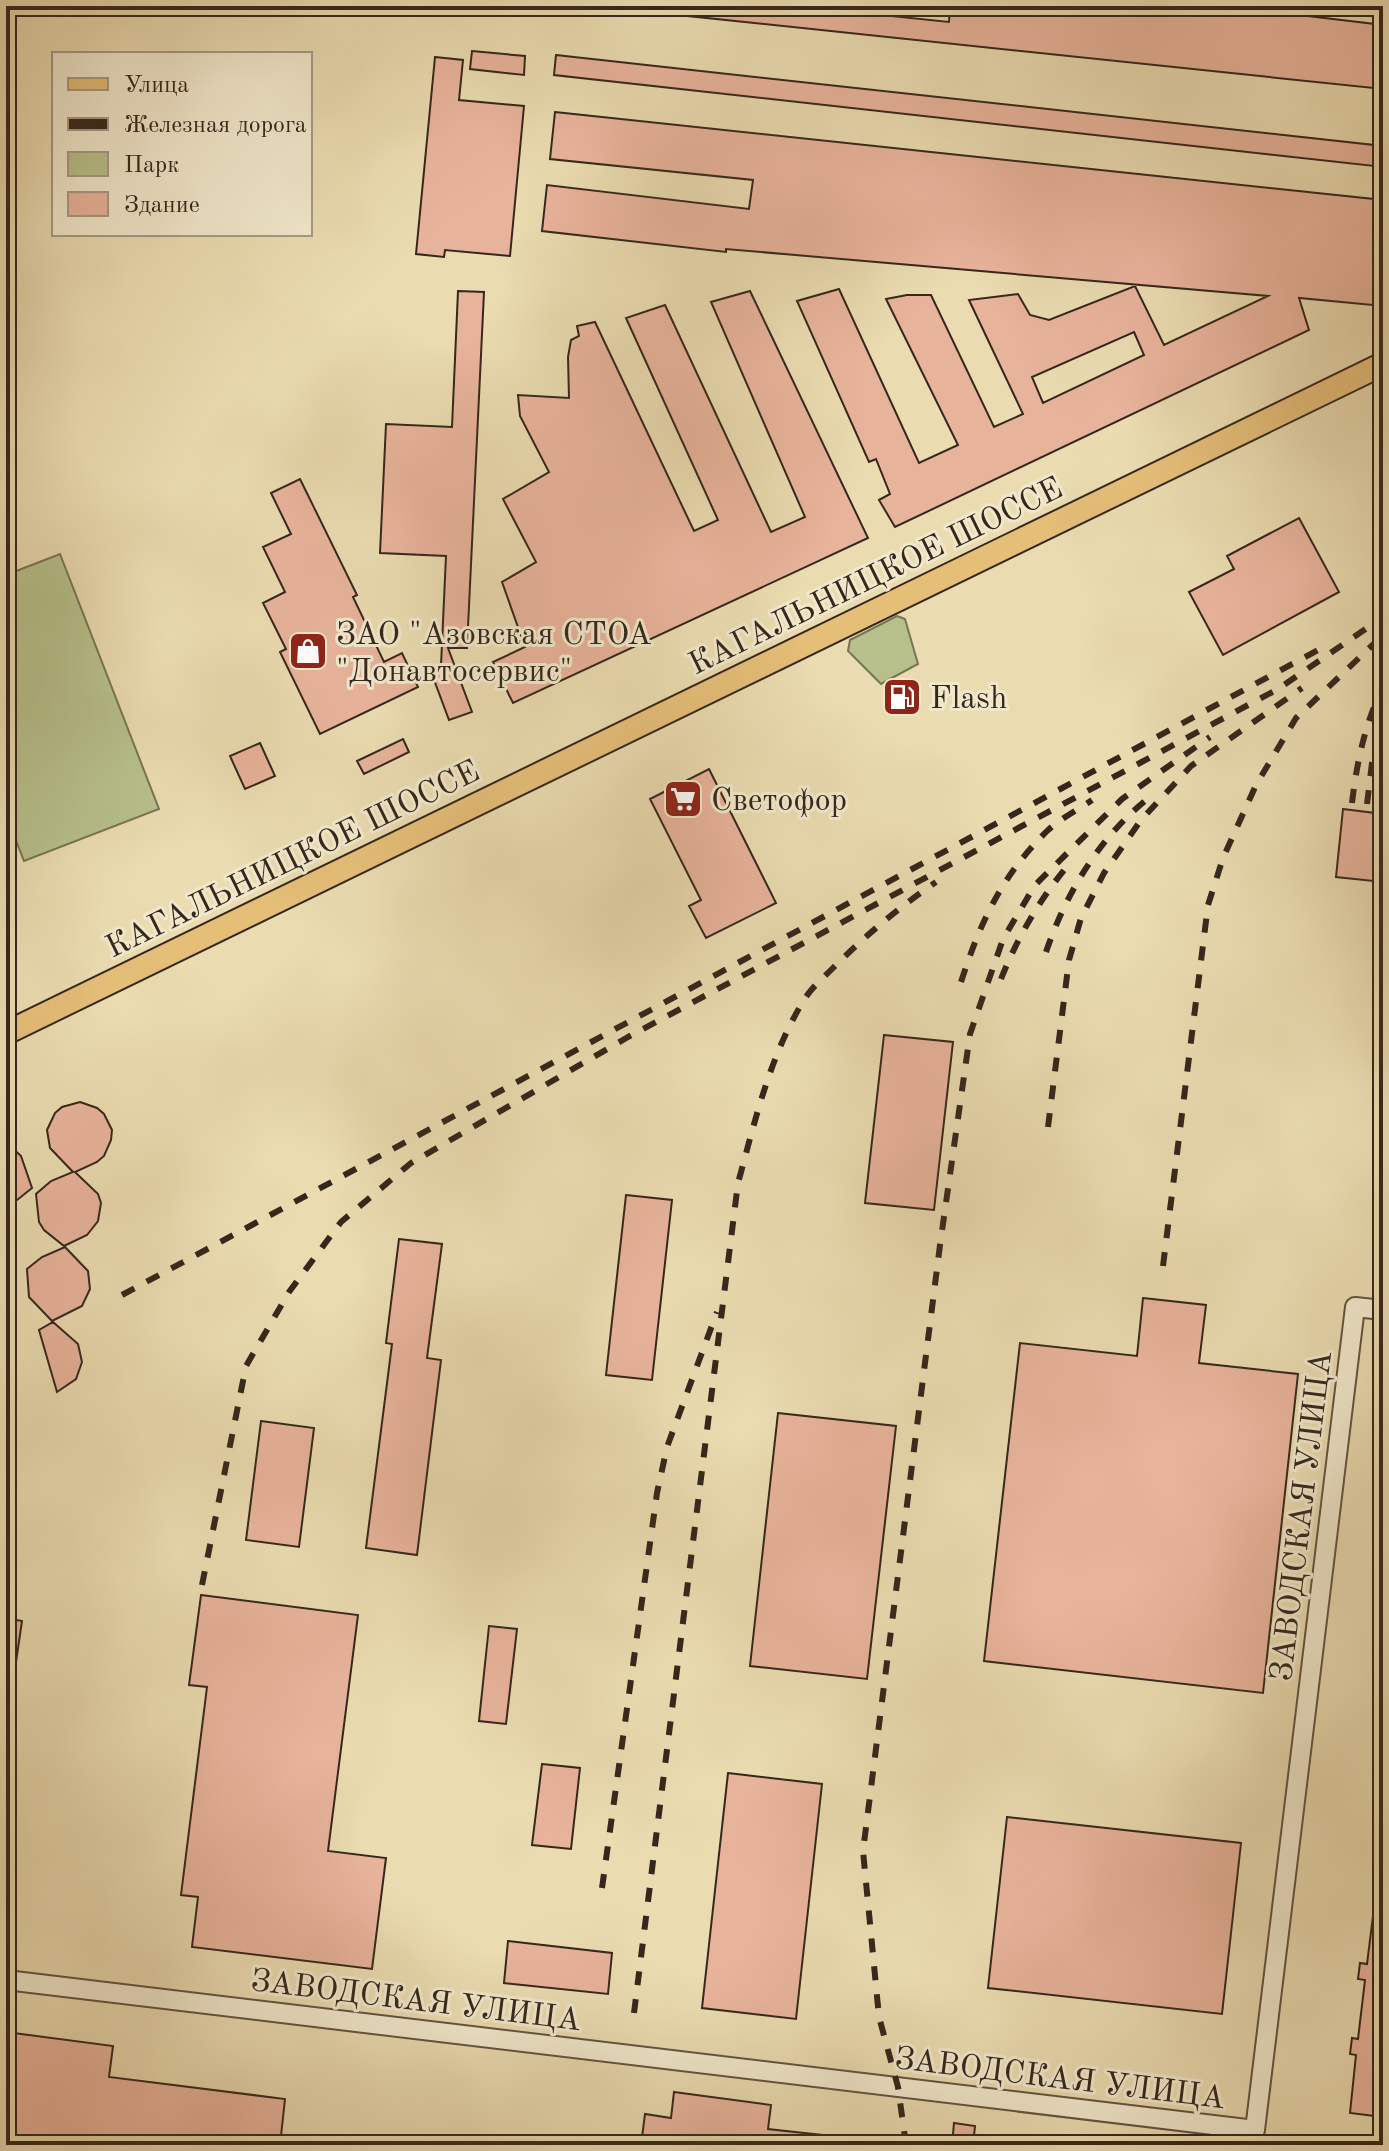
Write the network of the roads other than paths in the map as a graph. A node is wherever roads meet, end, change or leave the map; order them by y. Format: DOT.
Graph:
graph roads {
  1 [pos="1383,364"];
  2 [pos="6,1033"];
  3 [pos="1383,1310"];
  4 [pos="6,1980"];
  1 -- 2 [label="main road, КАГАЛЬНИЦКОЕ ШОССЕ"];
  3 -- 4 [label="street, ЗАВОДСКАЯ УЛИЦА"];
}
